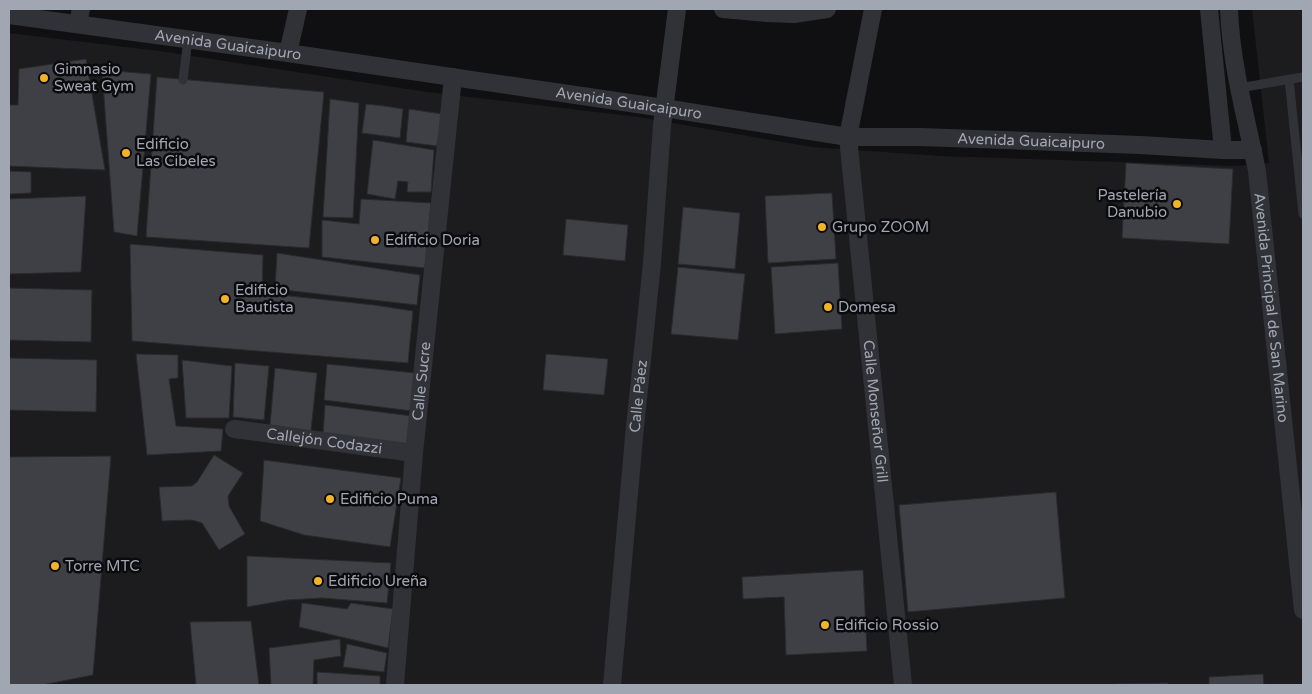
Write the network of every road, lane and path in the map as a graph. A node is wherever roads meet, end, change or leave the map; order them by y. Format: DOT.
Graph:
graph roads {
  1 [pos="298,9"];
  2 [pos="677,9"];
  3 [pos="723,9"];
  4 [pos="827,9"];
  5 [pos="873,9"];
  6 [pos="1209,9"];
  7 [pos="1229,9"];
  8 [pos="9,15"];
  9 [pos="80,16"];
  10 [pos="188,39"];
  11 [pos="288,53"];
  12 [pos="453,77"];
  13 [pos="1303,77"];
  14 [pos="1289,79"];
  15 [pos="184,80"];
  16 [pos="1239,88"];
  17 [pos="664,108"];
  18 [pos="848,137"];
  19 [pos="1223,150"];
  20 [pos="1253,150"];
  21 [pos="1303,214"];
  22 [pos="234,430"];
  23 [pos="414,453"];
  24 [pos="1303,610"];
  25 [pos="395,685"];
  26 [pos="612,685"];
  27 [pos="903,685"];
  1 -- 11 [label="street"];
  2 -- 17 [label="street, Calle Páez"];
  3 -- 4 [label="street"];
  5 -- 18 [label="street, Calle Monseñor Grill"];
  6 -- 19 [label="street"];
  7 -- 16 [label="street, Avenida Principal de San Marino"];
  8 -- 9 [label="street, Avenida Guaicaipuro"];
  9 -- 10 [label="street, Avenida Guaicaipuro"];
  10 -- 11 [label="street, Avenida Guaicaipuro"];
  10 -- 15 [label="lane"];
  11 -- 12 [label="street, Avenida Guaicaipuro"];
  12 -- 17 [label="street, Avenida Guaicaipuro"];
  12 -- 23 [label="street, Calle Sucre"];
  13 -- 14 [label="lane"];
  14 -- 16 [label="lane"];
  14 -- 21 [label="lane"];
  16 -- 20 [label="street, Avenida Principal de San Marino"];
  17 -- 18 [label="street, Avenida Guaicaipuro"];
  17 -- 26 [label="street, Calle Páez"];
  18 -- 19 [label="street, Avenida Guaicaipuro"];
  18 -- 27 [label="street, Calle Monseñor Grill"];
  19 -- 20 [label="street, Avenida Guaicaipuro"];
  20 -- 24 [label="street, Avenida Principal de San Marino"];
  22 -- 23 [label="street, Callejón Codazzi"];
  23 -- 25 [label="street, Calle Sucre"];
}
